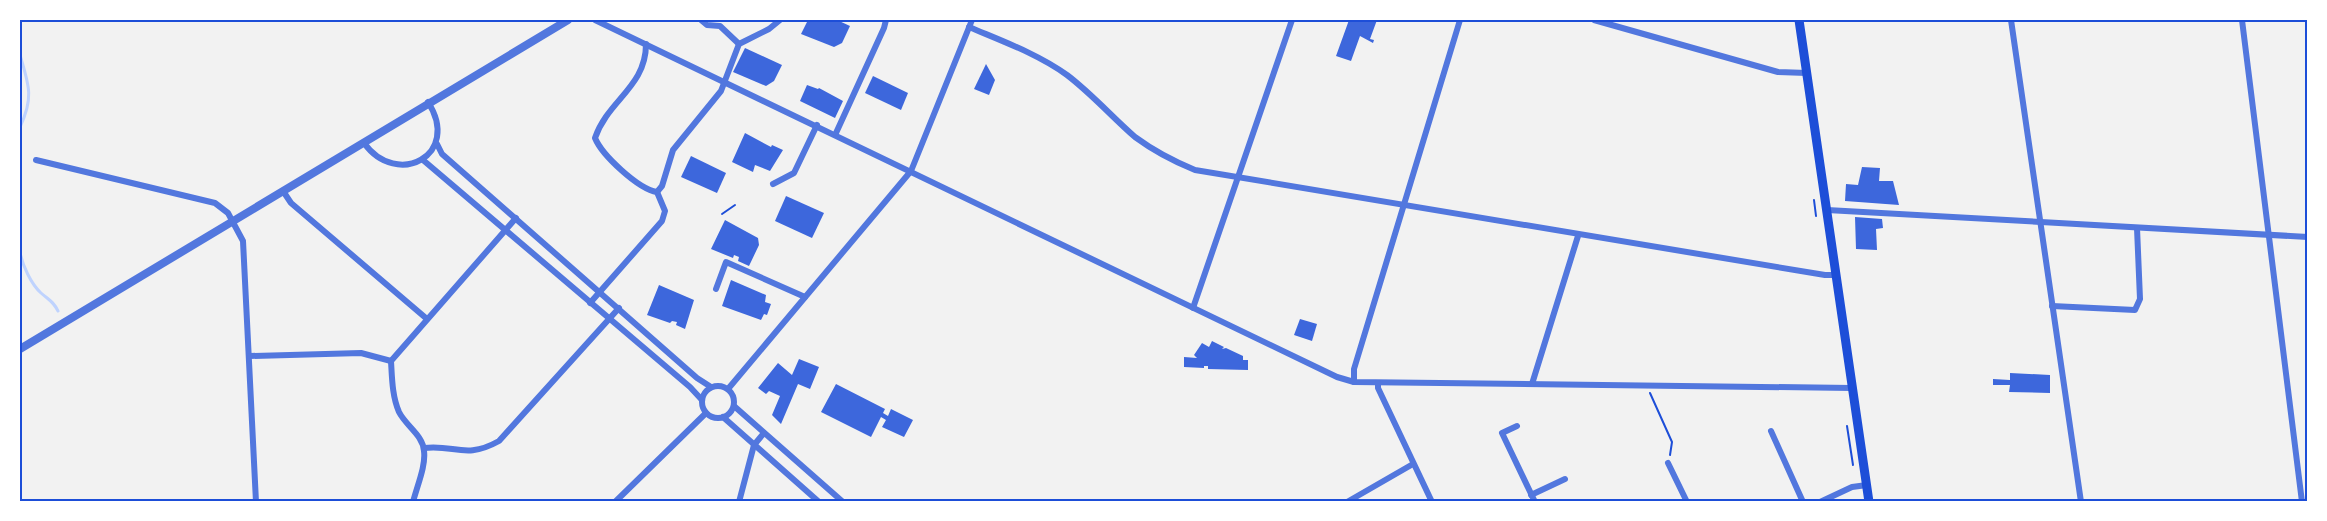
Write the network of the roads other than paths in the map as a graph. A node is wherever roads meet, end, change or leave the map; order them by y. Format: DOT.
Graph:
graph roads {
  1 [pos="568,20"];
  2 [pos="595,20"];
  3 [pos="701,20"];
  4 [pos="780,20"];
  5 [pos="886,20"];
  6 [pos="972,20"];
  7 [pos="1292,20"];
  8 [pos="1461,20"];
  9 [pos="1594,20"];
  10 [pos="1798,20"];
  11 [pos="2011,20"];
  12 [pos="2242,20"];
  13 [pos="554,24"];
  14 [pos="969,27"];
  15 [pos="646,44"];
  16 [pos="740,44"];
  17 [pos="1807,73"];
  18 [pos="724,81"];
  19 [pos="428,102"];
  20 [pos="818,125"];
  21 [pos="836,133"];
  22 [pos="364,143"];
  23 [pos="437,144"];
  24 [pos="36,160"];
  25 [pos="423,160"];
  26 [pos="911,171"];
  27 [pos="1240,178"];
  28 [pos="773,184"];
  29 [pos="283,191"];
  30 [pos="657,192"];
  31 [pos="1404,207"];
  32 [pos="1827,210"];
  33 [pos="516,218"];
  34 [pos="233,220"];
  35 [pos="2040,221"];
  36 [pos="2137,228"];
  37 [pos="506,229"];
  38 [pos="2268,235"];
  39 [pos="1578,236"];
  40 [pos="2307,237"];
  41 [pos="1836,275"];
  42 [pos="716,289"];
  43 [pos="600,292"];
  44 [pos="805,297"];
  45 [pos="590,303"];
  46 [pos="2052,306"];
  47 [pos="619,308"];
  48 [pos="1193,308"];
  49 [pos="427,319"];
  50 [pos="609,319"];
  51 [pos="20,350"];
  52 [pos="250,356"];
  53 [pos="391,361"];
  54 [pos="1354,382"];
  55 [pos="1378,383"];
  56 [pos="1532,384"];
  57 [pos="711,387"];
  58 [pos="1852,388"];
  59 [pos="728,389"];
  60 [pos="702,400"];
  61 [pos="734,406"];
  62 [pos="706,413"];
  63 [pos="723,417"];
  64 [pos="1517,426"];
  65 [pos="1771,431"];
  66 [pos="764,433"];
  67 [pos="754,445"];
  68 [pos="424,448"];
  69 [pos="1668,463"];
  70 [pos="1413,464"];
  71 [pos="1565,478"];
  72 [pos="1867,485"];
  73 [pos="1533,498"];
  74 [pos="255,501"];
  75 [pos="413,501"];
  76 [pos="615,501"];
  77 [pos="740,501"];
  78 [pos="819,501"];
  79 [pos="843,501"];
  80 [pos="1347,501"];
  81 [pos="1432,501"];
  82 [pos="1687,501"];
  83 [pos="1803,501"];
  84 [pos="1820,501"];
  85 [pos="1869,501"];
  86 [pos="2082,501"];
  87 [pos="2302,501"];
  1 -- 13 [label="street"];
  2 -- 15 [label="street"];
  3 -- 16 [label="street"];
  4 -- 16 [label="street"];
  5 -- 21 [label="street"];
  6 -- 14 [label="street"];
  7 -- 27 [label="street"];
  8 -- 31 [label="street"];
  9 -- 17 [label="street"];
  10 -- 17 [label="main road"];
  11 -- 35 [label="street"];
  12 -- 38 [label="street"];
  13 -- 19 [label="street"];
  14 -- 26 [label="street"];
  14 -- 27 [label="street"];
  15 -- 18 [label="street"];
  15 -- 30 [label="street"];
  16 -- 18 [label="street"];
  17 -- 32 [label="main road"];
  18 -- 20 [label="street"];
  18 -- 30 [label="street"];
  19 -- 22 [label="street"];
  19 -- 23 [label="street"];
  20 -- 21 [label="street"];
  20 -- 28 [label="street"];
  21 -- 26 [label="street"];
  22 -- 25 [label="street"];
  22 -- 29 [label="street"];
  23 -- 25 [label="street"];
  23 -- 33 [label="street"];
  24 -- 34 [label="street"];
  25 -- 37 [label="street"];
  26 -- 44 [label="street"];
  26 -- 48 [label="street"];
  27 -- 31 [label="street"];
  27 -- 48 [label="street"];
  29 -- 34 [label="street"];
  29 -- 49 [label="street"];
  30 -- 43 [label="street"];
  31 -- 39 [label="street"];
  31 -- 54 [label="street"];
  32 -- 35 [label="street"];
  32 -- 41 [label="main road"];
  33 -- 37 [label="street"];
  33 -- 43 [label="street"];
  34 -- 51 [label="street"];
  34 -- 52 [label="street"];
  35 -- 36 [label="street"];
  35 -- 46 [label="street"];
  36 -- 38 [label="street"];
  36 -- 46 [label="street"];
  37 -- 45 [label="street"];
  37 -- 49 [label="street"];
  38 -- 40 [label="street"];
  38 -- 87 [label="street"];
  39 -- 41 [label="street"];
  39 -- 56 [label="street"];
  41 -- 58 [label="main road"];
  42 -- 44 [label="street"];
  43 -- 45 [label="street"];
  43 -- 47 [label="street"];
  44 -- 59 [label="street"];
  45 -- 50 [label="street"];
  46 -- 86 [label="street"];
  47 -- 50 [label="street"];
  47 -- 57 [label="street"];
  48 -- 54 [label="street"];
  49 -- 53 [label="street"];
  50 -- 60 [label="street"];
  50 -- 68 [label="street"];
  52 -- 53 [label="street"];
  52 -- 74 [label="street"];
  53 -- 68 [label="street"];
  54 -- 55 [label="street"];
  55 -- 56 [label="street"];
  55 -- 70 [label="street"];
  56 -- 58 [label="street"];
  57 -- 59 [label="street"];
  57 -- 60 [label="street"];
  58 -- 72 [label="main road"];
  59 -- 61 [label="street"];
  60 -- 62 [label="street"];
  61 -- 63 [label="street"];
  61 -- 66 [label="street"];
  62 -- 63 [label="street"];
  62 -- 76 [label="street"];
  63 -- 67 [label="street"];
  64 -- 73 [label="street"];
  65 -- 83 [label="street"];
  66 -- 67 [label="street"];
  66 -- 79 [label="street"];
  67 -- 77 [label="street"];
  67 -- 78 [label="street"];
  68 -- 75 [label="street"];
  69 -- 82 [label="street"];
  70 -- 80 [label="street"];
  70 -- 81 [label="street"];
  71 -- 73 [label="street"];
  72 -- 84 [label="street"];
  72 -- 85 [label="main road"];
}
